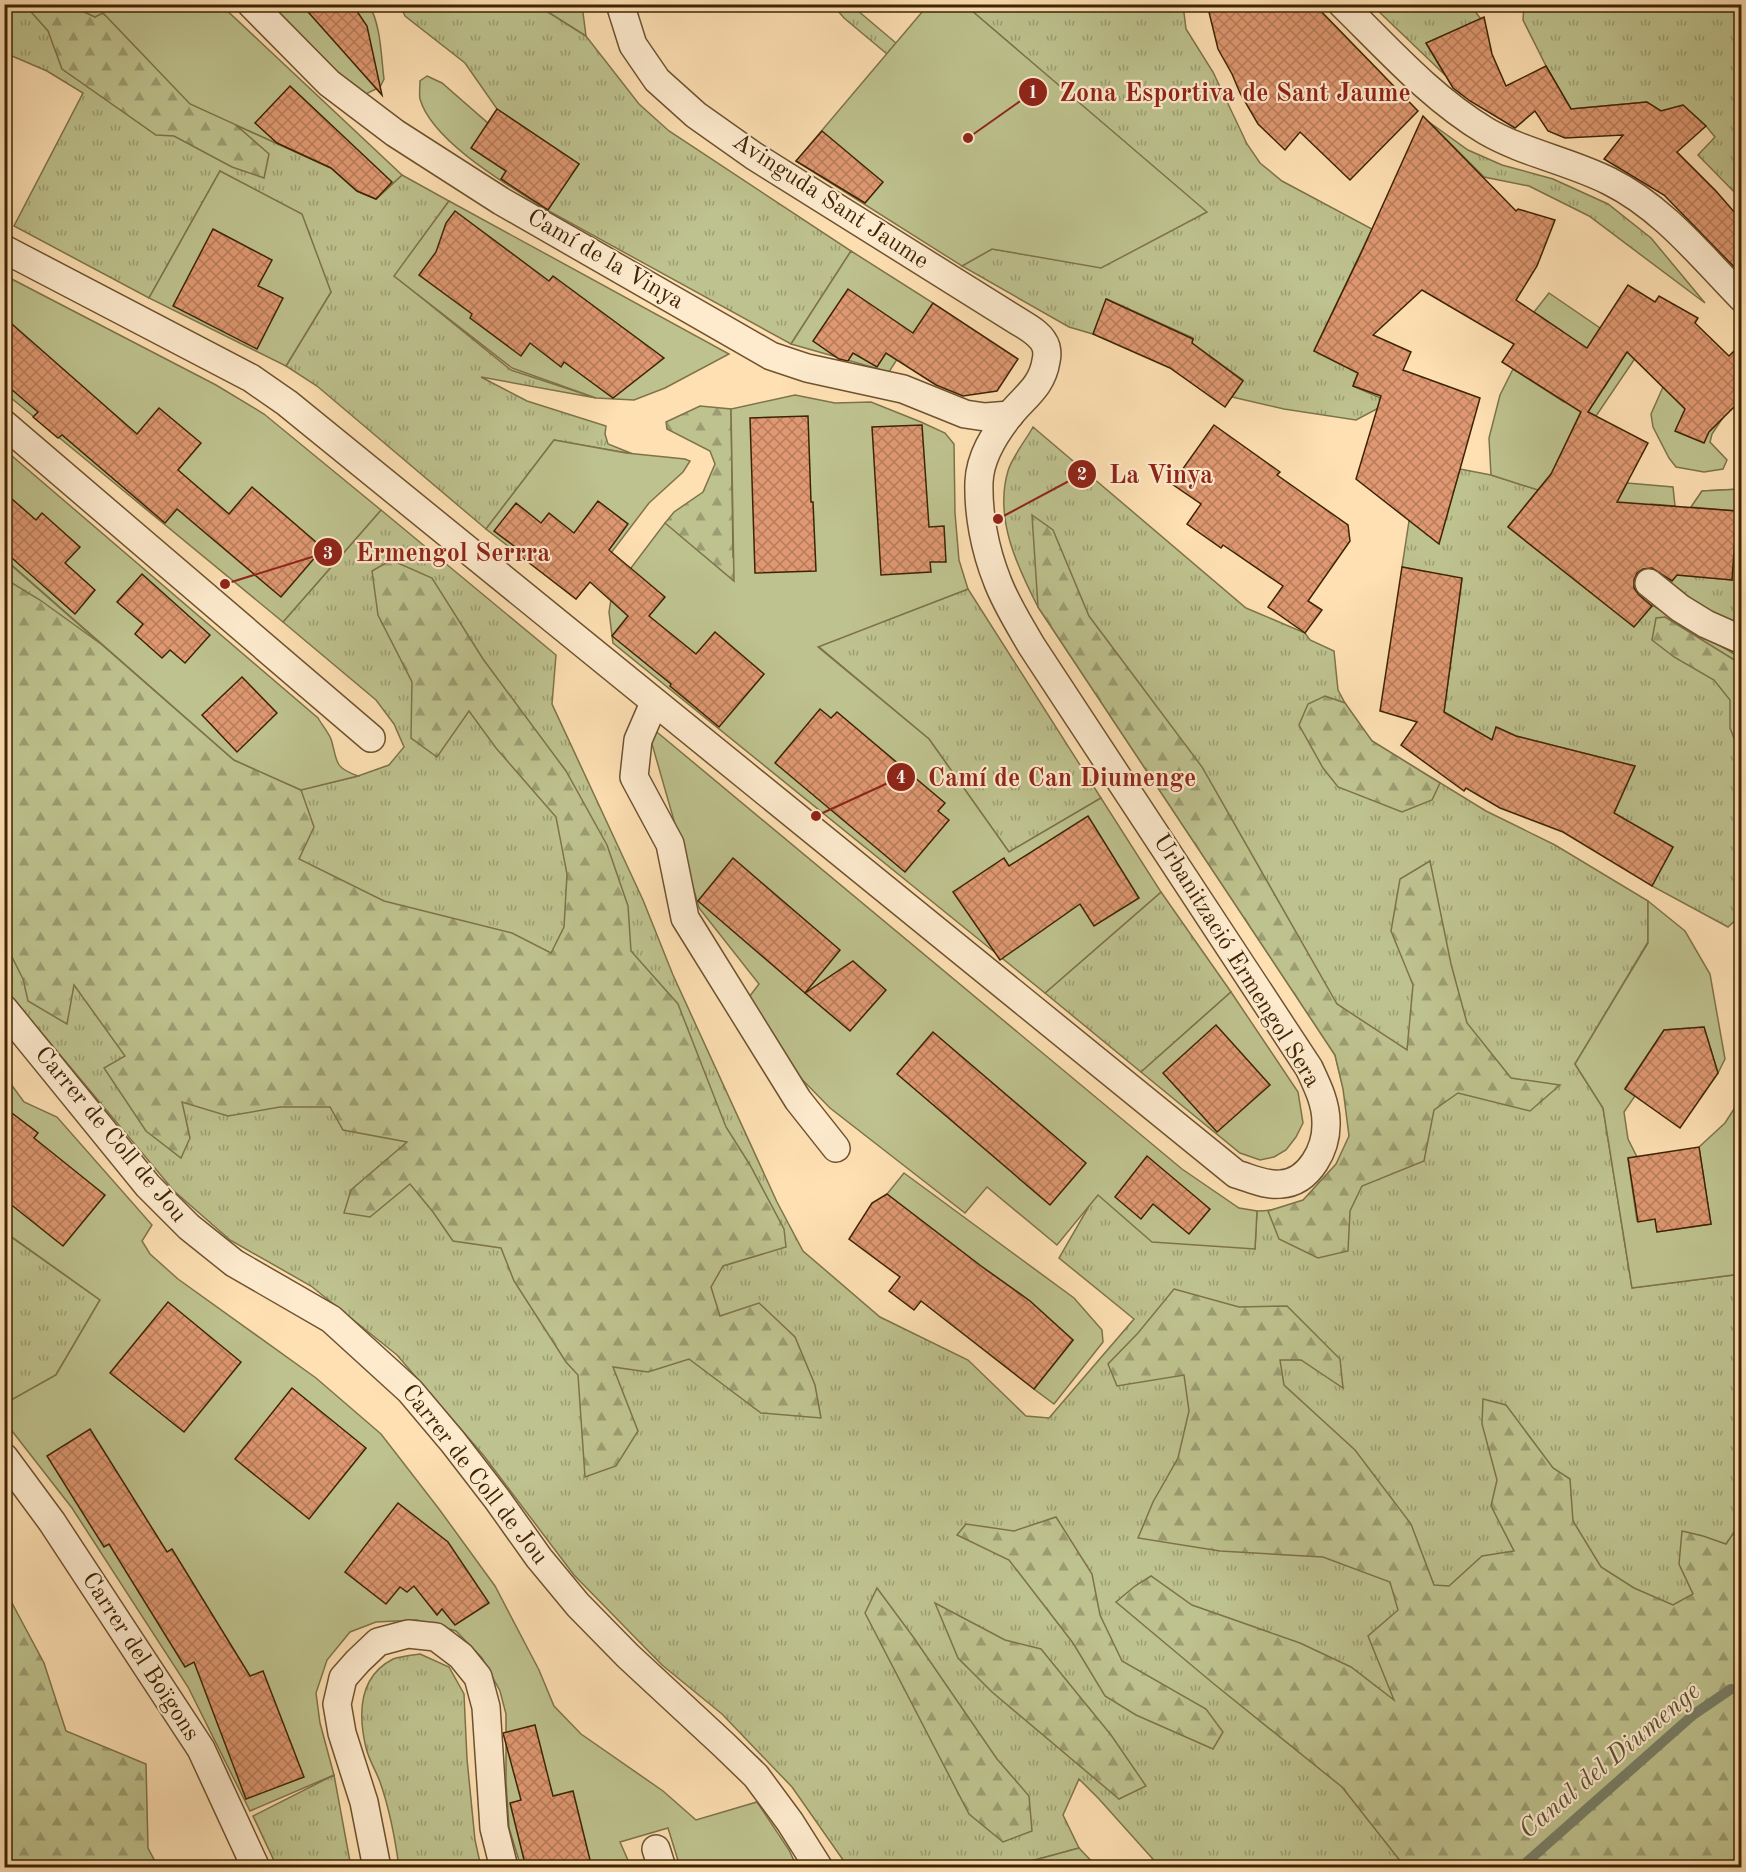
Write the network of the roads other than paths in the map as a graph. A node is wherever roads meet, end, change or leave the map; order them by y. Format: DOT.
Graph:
graph roads {
  1 [pos="251,4"];
  2 [pos="620,4"];
  3 [pos="1342,4"];
  4 [pos="4,249"];
  5 [pos="1742,298"];
  6 [pos="1039,382"];
  7 [pos="1010,415"];
  8 [pos="4,424"];
  9 [pos="1649,583"];
  10 [pos="1742,640"];
  11 [pos="654,703"];
  12 [pos="371,738"];
  13 [pos="4,1009"];
  14 [pos="836,1148"];
  15 [pos="4,1457"];
  16 [pos="256,1868"];
  17 [pos="377,1868"];
  18 [pos="504,1868"];
  19 [pos="819,1868"];
  1 -- 7 [label="street, Camí de la Vinya"];
  2 -- 6 [label="street, Avinguda Sant Jaume"];
  3 -- 5 [label="street"];
  4 -- 11 [label="street, Urbanització Ermengol Sera"];
  6 -- 7 [label="street, Urbanització Ermengol Sera"];
  7 -- 11 [label="street, Urbanització Ermengol Sera"];
  8 -- 12 [label="street"];
  9 -- 10 [label="street"];
  11 -- 14 [label="street"];
  13 -- 19 [label="street, Carrer de Coll de Jou"];
  15 -- 16 [label="street, Carrer del Boïgons"];
  17 -- 18 [label="street"];
}
